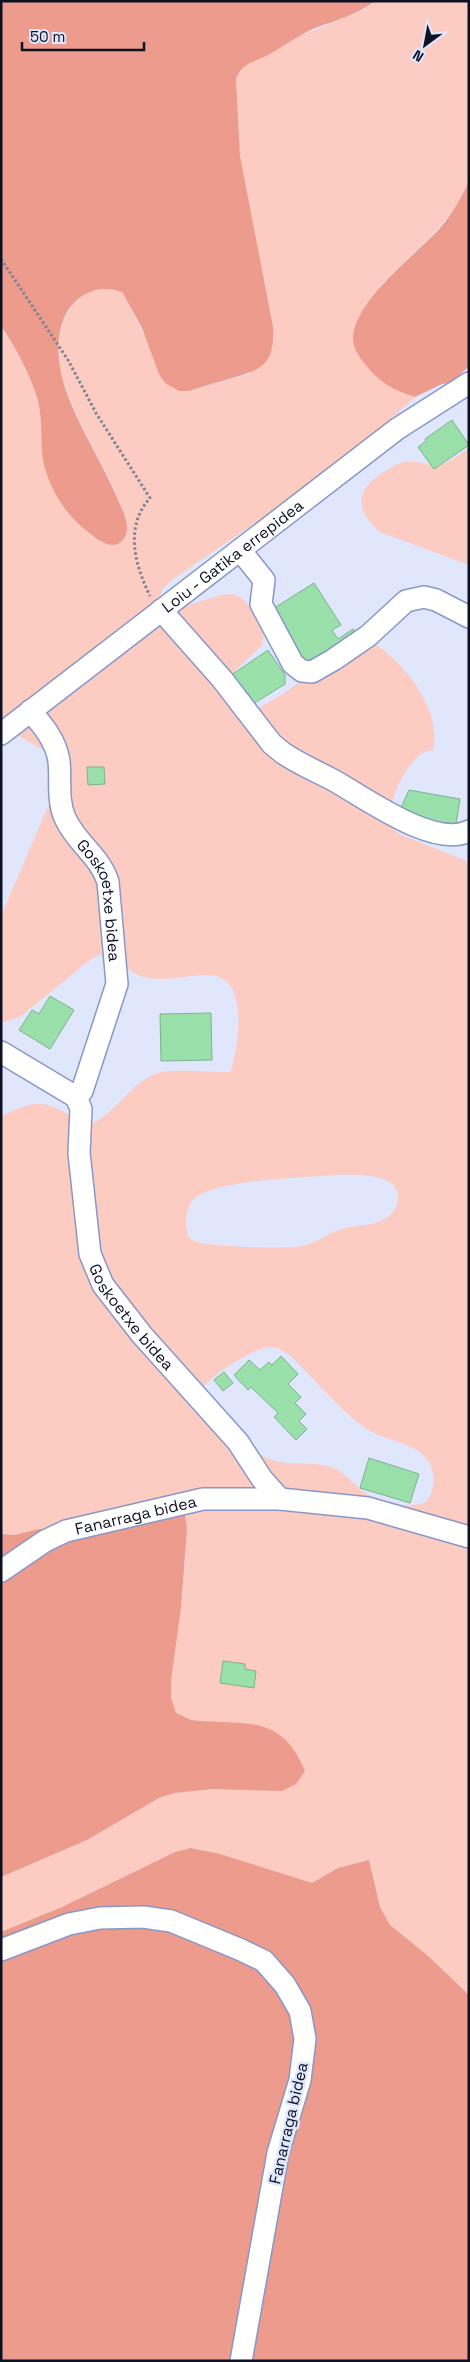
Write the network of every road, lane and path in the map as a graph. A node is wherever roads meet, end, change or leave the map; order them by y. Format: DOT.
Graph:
graph roads {
  1 [pos="1,259"];
  2 [pos="469,383"];
  3 [pos="240,550"];
  4 [pos="161,610"];
  5 [pos="469,617"];
  6 [pos="30,711"];
  7 [pos="1,734"];
  8 [pos="469,831"];
  9 [pos="1,1052"];
  10 [pos="76,1097"];
  11 [pos="280,1499"];
  12 [pos="469,1537"];
  13 [pos="1,1571"];
  14 [pos="1,1950"];
  15 [pos="241,2361"];
  1 -- 4 [label="path"];
  2 -- 3 [label="street, Loiu - Gatika errepidea"];
  3 -- 4 [label="street, Loiu - Gatika errepidea"];
  3 -- 5 [label="street"];
  4 -- 6 [label="street, Loiu - Gatika errepidea"];
  4 -- 8 [label="street"];
  6 -- 7 [label="street, Loiu - Gatika errepidea"];
  6 -- 10 [label="street, Goskoetxe bidea"];
  9 -- 10 [label="street"];
  10 -- 11 [label="street, Goskoetxe bidea"];
  11 -- 12 [label="street, Fanarraga bidea"];
  11 -- 13 [label="street, Fanarraga bidea"];
  14 -- 15 [label="street, Fanarraga bidea"];
}
